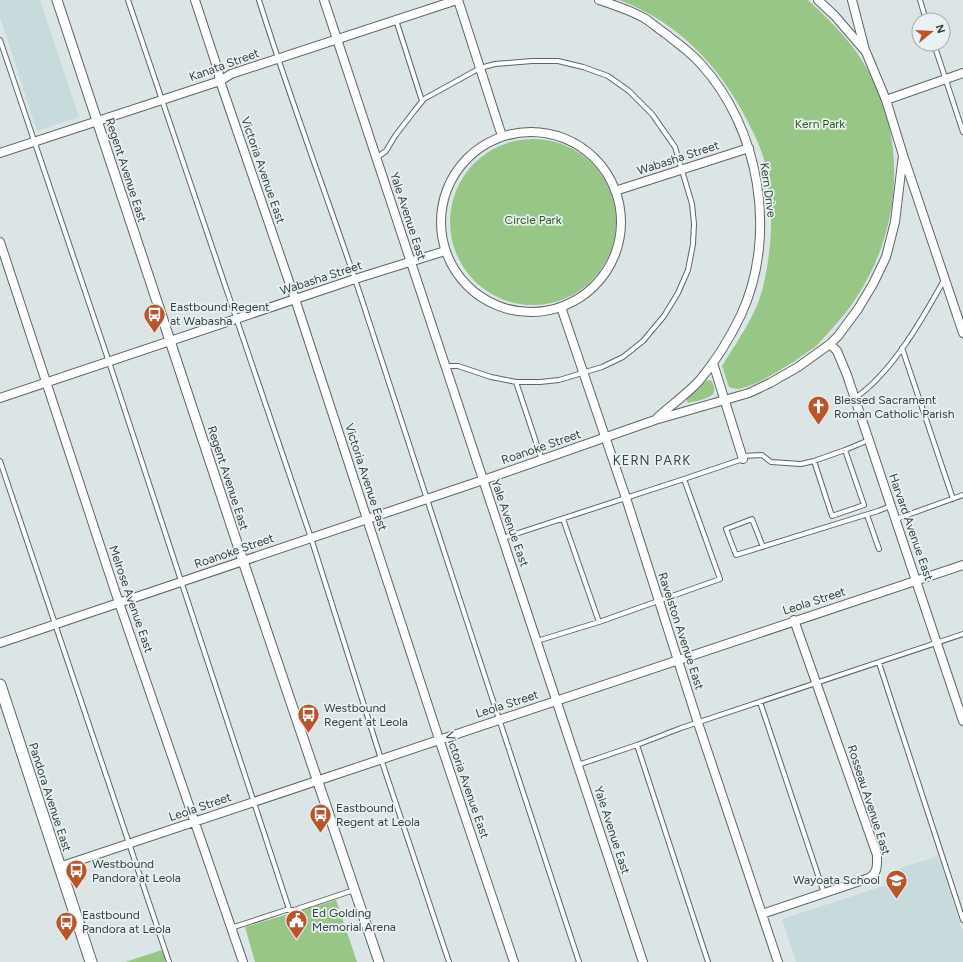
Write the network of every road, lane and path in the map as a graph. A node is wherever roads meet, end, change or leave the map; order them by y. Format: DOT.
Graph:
graph roads {
  1 [pos="57,0"];
  2 [pos="128,0"];
  3 [pos="195,0"];
  4 [pos="259,0"];
  5 [pos="324,0"];
  6 [pos="458,0"];
  7 [pos="599,0"];
  8 [pos="818,0"];
  9 [pos="852,0"];
  10 [pos="920,0"];
  11 [pos="924,12"];
  12 [pos="396,20"];
  13 [pos="0,40"];
  14 [pos="338,40"];
  15 [pos="866,52"];
  16 [pos="937,52"];
  17 [pos="277,59"];
  18 [pos="480,68"];
  19 [pos="963,73"];
  20 [pos="945,79"];
  21 [pos="220,81"];
  22 [pos="162,100"];
  23 [pos="886,100"];
  24 [pos="422,102"];
  25 [pos="97,122"];
  26 [pos="963,132"];
  27 [pos="502,136"];
  28 [pos="34,142"];
  29 [pos="749,148"];
  30 [pos="0,153"];
  31 [pos="903,155"];
  32 [pos="376,158"];
  33 [pos="682,169"];
  34 [pos="615,191"];
  35 [pos="0,242"];
  36 [pos="445,251"];
  37 [pos="410,262"];
  38 [pos="355,279"];
  39 [pos="945,279"];
  40 [pos="295,299"];
  41 [pos="561,307"];
  42 [pos="237,318"];
  43 [pos="963,333"];
  44 [pos="171,341"];
  45 [pos="830,344"];
  46 [pos="902,348"];
  47 [pos="109,362"];
  48 [pos="713,363"];
  49 [pos="446,366"];
  50 [pos="583,373"];
  51 [pos="46,382"];
  52 [pos="516,382"];
  53 [pos="0,398"];
  54 [pos="855,398"];
  55 [pos="724,401"];
  56 [pos="655,420"];
  57 [pos="605,438"];
  58 [pos="869,440"];
  59 [pos="845,450"];
  60 [pos="742,458"];
  61 [pos="542,460"];
  62 [pos="0,461"];
  63 [pos="814,461"];
  64 [pos="684,479"];
  65 [pos="483,480"];
  66 [pos="963,496"];
  67 [pos="626,498"];
  68 [pos="428,499"];
  69 [pos="953,499"];
  70 [pos="892,506"];
  71 [pos="867,515"];
  72 [pos="563,519"];
  73 [pos="896,519"];
  74 [pos="367,520"];
  75 [pos="311,538"];
  76 [pos="502,538"];
  77 [pos="762,547"];
  78 [pos="879,549"];
  79 [pos="243,561"];
  80 [pos="963,565"];
  81 [pos="916,581"];
  82 [pos="181,582"];
  83 [pos="659,600"];
  84 [pos="119,603"];
  85 [pos="794,620"];
  86 [pos="598,622"];
  87 [pos="55,624"];
  88 [pos="963,634"];
  89 [pos="536,642"];
  90 [pos="0,643"];
  91 [pos="938,643"];
  92 [pos="678,660"];
  93 [pos="879,663"];
  94 [pos="816,684"];
  95 [pos="0,685"];
  96 [pos="556,701"];
  97 [pos="760,702"];
  98 [pos="498,719"];
  99 [pos="963,721"];
  100 [pos="698,723"];
  101 [pos="439,739"];
  102 [pos="636,745"];
  103 [pos="381,759"];
  104 [pos="578,765"];
  105 [pos="318,780"];
  106 [pos="254,801"];
  107 [pos="195,821"];
  108 [pos="130,843"];
  109 [pos="59,867"];
  110 [pos="354,890"];
  111 [pos="824,893"];
  112 [pos="290,909"];
  113 [pos="762,914"];
  114 [pos="963,920"];
  115 [pos="231,928"];
  116 [pos="91,962"];
  117 [pos="169,962"];
  118 [pos="243,962"];
  119 [pos="378,962"];
  120 [pos="449,962"];
  121 [pos="514,962"];
  122 [pos="579,962"];
  123 [pos="643,962"];
  124 [pos="708,962"];
  125 [pos="778,962"];
  1 -- 25 [label="street, Regent Avenue East"];
  2 -- 22 [label="lane"];
  3 -- 21 [label="street, Victoria Avenue East"];
  4 -- 17 [label="lane"];
  5 -- 14 [label="street, Yale Avenue East"];
  6 -- 12 [label="street, Kanata Street"];
  6 -- 18 [label="street"];
  7 -- 29 [label="street, Kern Drive"];
  8 -- 15 [label="street"];
  9 -- 15 [label="street"];
  10 -- 11 [label="lane"];
  12 -- 14 [label="street, Kanata Street"];
  12 -- 24 [label="lane"];
  13 -- 28 [label="lane"];
  14 -- 17 [label="street, Kanata Street"];
  14 -- 32 [label="street, Yale Avenue East"];
  15 -- 23 [label="street"];
  16 -- 20 [label="lane"];
  17 -- 21 [label="street, Kanata Street"];
  17 -- 38 [label="lane"];
  18 -- 24 [label="lane"];
  18 -- 27 [label="street"];
  18 -- 33 [label="lane"];
  19 -- 20 [label="street"];
  20 -- 23 [label="street"];
  20 -- 26 [label="lane"];
  21 -- 22 [label="street, Kanata Street"];
  21 -- 40 [label="street, Victoria Avenue East"];
  22 -- 25 [label="street, Kanata Street"];
  22 -- 42 [label="lane"];
  23 -- 31 [label="street, Roanoke Street"];
  24 -- 32 [label="lane"];
  25 -- 28 [label="street, Kanata Street"];
  25 -- 44 [label="street, Regent Avenue East"];
  27 -- 34 [label="street"];
  27 -- 36 [label="street"];
  28 -- 30 [label="street, Kanata Street"];
  28 -- 47 [label="lane"];
  29 -- 33 [label="street, Wabasha Street"];
  29 -- 48 [label="street, Kern Drive"];
  31 -- 39 [label="street"];
  31 -- 45 [label="street, Roanoke Street"];
  32 -- 37 [label="street, Yale Avenue East"];
  33 -- 34 [label="street, Wabasha Street"];
  33 -- 50 [label="lane"];
  34 -- 41 [label="street"];
  35 -- 51 [label="street, Melrose Avenue East"];
  36 -- 37 [label="street, Wabasha Street"];
  36 -- 41 [label="street"];
  37 -- 38 [label="street, Wabasha Street"];
  37 -- 49 [label="street, Yale Avenue East"];
  38 -- 40 [label="street, Wabasha Street"];
  38 -- 68 [label="lane"];
  39 -- 43 [label="street"];
  39 -- 46 [label="lane"];
  40 -- 42 [label="street, Wabasha Street"];
  40 -- 74 [label="street, Victoria Avenue East"];
  41 -- 50 [label="street, Ravelston Avenue East"];
  42 -- 44 [label="street, Wabasha Street"];
  42 -- 75 [label="lane"];
  44 -- 47 [label="street, Wabasha Street"];
  44 -- 79 [label="street, Regent Avenue East"];
  45 -- 54 [label="street, Harvard Avenue East"];
  45 -- 55 [label="street, Roanoke Street"];
  46 -- 54 [label="lane"];
  46 -- 69 [label="lane"];
  47 -- 51 [label="street, Wabasha Street"];
  47 -- 82 [label="lane"];
  48 -- 55 [label="street"];
  48 -- 56 [label="street, Kern Drive"];
  49 -- 52 [label="lane"];
  49 -- 65 [label="street, Yale Avenue East"];
  50 -- 52 [label="lane"];
  50 -- 57 [label="street, Ravelston Avenue East"];
  51 -- 53 [label="street, Wabasha Street"];
  51 -- 84 [label="street, Melrose Avenue East"];
  52 -- 61 [label="lane"];
  54 -- 58 [label="street, Harvard Avenue East"];
  55 -- 56 [label="street, Roanoke Street"];
  55 -- 60 [label="street"];
  56 -- 57 [label="street, Roanoke Street"];
  57 -- 61 [label="street, Roanoke Street"];
  57 -- 67 [label="street, Ravelston Avenue East"];
  58 -- 59 [label="lane"];
  58 -- 70 [label="street, Harvard Avenue East"];
  59 -- 63 [label="lane"];
  59 -- 63 [label="lane"];
  60 -- 63 [label="lane"];
  60 -- 64 [label="lane"];
  61 -- 65 [label="street, Roanoke Street"];
  62 -- 87 [label="lane"];
  64 -- 67 [label="lane"];
  64 -- 83 [label="lane"];
  65 -- 68 [label="street, Roanoke Street"];
  65 -- 76 [label="street, Yale Avenue East"];
  66 -- 69 [label="lane"];
  67 -- 72 [label="lane"];
  67 -- 83 [label="street, Ravelston Avenue East"];
  68 -- 74 [label="street, Roanoke Street"];
  68 -- 98 [label="lane"];
  69 -- 73 [label="lane"];
  70 -- 71 [label="lane"];
  70 -- 73 [label="street, Harvard Avenue East"];
  71 -- 77 [label="lane"];
  71 -- 78 [label="lane"];
  72 -- 76 [label="lane"];
  72 -- 86 [label="lane"];
  73 -- 81 [label="street, Harvard Avenue East"];
  74 -- 75 [label="street, Roanoke Street"];
  74 -- 101 [label="street, Victoria Avenue East"];
  75 -- 79 [label="street, Roanoke Street"];
  75 -- 103 [label="lane"];
  76 -- 89 [label="street, Yale Avenue East"];
  77 -- 77 [label="lane"];
  79 -- 82 [label="street, Roanoke Street"];
  79 -- 105 [label="street, Regent Avenue East"];
  80 -- 81 [label="street, Leola Street"];
  81 -- 85 [label="street, Leola Street"];
  81 -- 91 [label="street, Harvard Avenue East"];
  82 -- 84 [label="street, Roanoke Street"];
  82 -- 106 [label="lane"];
  83 -- 86 [label="lane"];
  83 -- 92 [label="street, Ravelston Avenue East"];
  84 -- 87 [label="street, Roanoke Street"];
  84 -- 107 [label="street, Melrose Avenue East"];
  85 -- 92 [label="street, Leola Street"];
  85 -- 94 [label="street, Rosseau Avenue East"];
  86 -- 89 [label="lane"];
  87 -- 90 [label="street, Roanoke Street"];
  87 -- 108 [label="lane"];
  88 -- 91 [label="lane"];
  89 -- 96 [label="street, Yale Avenue East"];
  91 -- 93 [label="lane"];
  91 -- 99 [label="street, Harvard Avenue East"];
  92 -- 96 [label="street, Leola Street"];
  92 -- 100 [label="street, Ravelston Avenue East"];
  93 -- 94 [label="lane"];
  93 -- 114 [label="lane"];
  94 -- 97 [label="lane"];
  94 -- 111 [label="street, Rosseau Avenue East"];
  95 -- 109 [label="main road, Pandora Avenue East"];
  96 -- 98 [label="street, Leola Street"];
  96 -- 104 [label="street, Yale Avenue East"];
  97 -- 100 [label="lane"];
  97 -- 111 [label="lane"];
  98 -- 101 [label="street, Leola Street"];
  98 -- 122 [label="lane"];
  100 -- 102 [label="lane"];
  100 -- 113 [label="street, Ravelston Avenue East"];
  101 -- 103 [label="street, Leola Street"];
  101 -- 121 [label="street, Victoria Avenue East"];
  102 -- 104 [label="lane"];
  102 -- 124 [label="lane"];
  103 -- 105 [label="street, Leola Street"];
  103 -- 120 [label="lane"];
  104 -- 123 [label="street, Yale Avenue East"];
  105 -- 106 [label="street, Leola Street"];
  105 -- 110 [label="street, Regent Avenue East"];
  106 -- 107 [label="street, Leola Street"];
  106 -- 112 [label="lane"];
  107 -- 108 [label="street, Leola Street"];
  107 -- 115 [label="street, Melrose Avenue East"];
  108 -- 109 [label="street, Leola Street"];
  108 -- 117 [label="lane"];
  109 -- 116 [label="main road, Pandora Avenue East"];
  110 -- 112 [label="lane"];
  110 -- 119 [label="street, Regent Avenue East"];
  111 -- 113 [label="street, Rosseau Avenue East"];
  112 -- 115 [label="lane"];
  113 -- 125 [label="street, Ravelston Avenue East"];
  115 -- 118 [label="street, Melrose Avenue East"];
}
